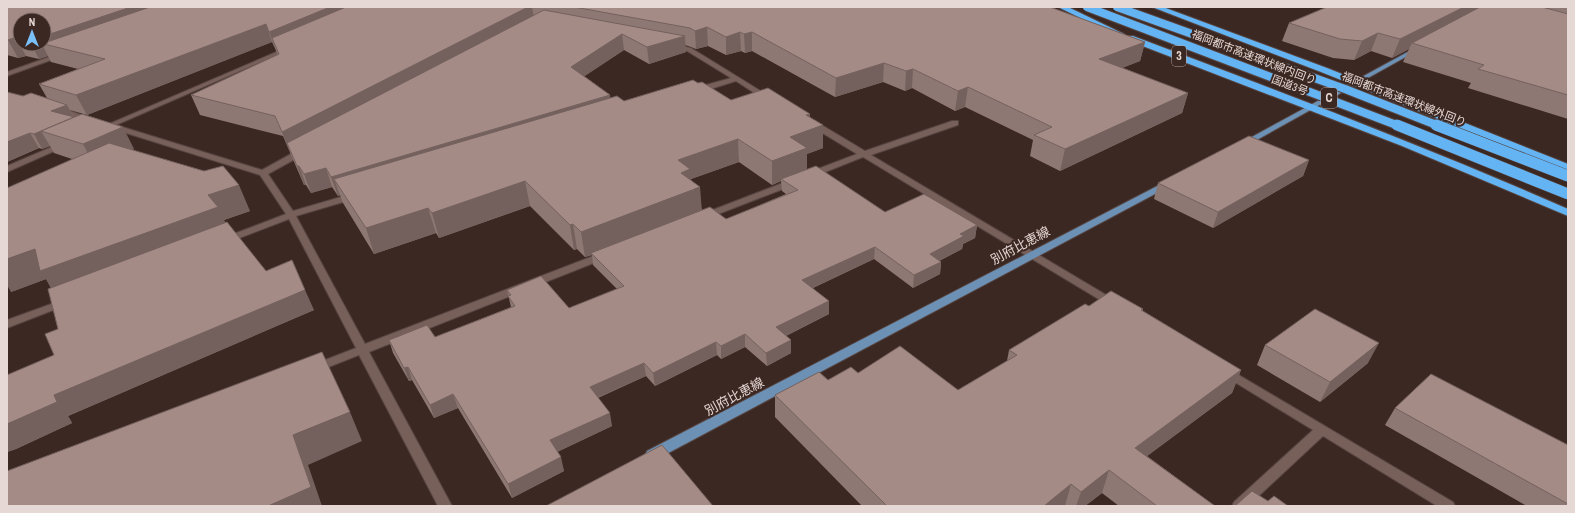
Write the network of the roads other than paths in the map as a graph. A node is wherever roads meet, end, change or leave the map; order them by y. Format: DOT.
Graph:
graph roads {
  1 [pos="1062,7"];
  2 [pos="1087,7"];
  3 [pos="1117,7"];
  4 [pos="1156,7"];
  5 [pos="1052,10"];
  6 [pos="1120,34"];
  7 [pos="298,44"];
  8 [pos="666,45"];
  9 [pos="1422,47"];
  10 [pos="73,51"];
  11 [pos="7,74"];
  12 [pos="736,79"];
  13 [pos="1354,83"];
  14 [pos="691,92"];
  15 [pos="776,102"];
  16 [pos="1313,107"];
  17 [pos="51,108"];
  18 [pos="804,118"];
  19 [pos="955,123"];
  20 [pos="105,127"];
  21 [pos="72,141"];
  22 [pos="312,147"];
  23 [pos="1235,148"];
  24 [pos="864,154"];
  25 [pos="1568,168"];
  26 [pos="7,169"];
  27 [pos="263,173"];
  28 [pos="1568,176"];
  29 [pos="1172,182"];
  30 [pos="366,192"];
  31 [pos="1568,194"];
  32 [pos="1568,213"];
  33 [pos="291,216"];
  34 [pos="694,221"];
  35 [pos="216,244"];
  36 [pos="613,252"];
  37 [pos="1032,254"];
  38 [pos="74,298"];
  39 [pos="1127,312"];
  40 [pos="7,324"];
  41 [pos="361,350"];
  42 [pos="1214,365"];
  43 [pos="310,371"];
  44 [pos="1322,430"];
  45 [pos="639,462"];
  46 [pos="445,506"];
  47 [pos="1239,506"];
  48 [pos="1448,506"];
  1 -- 6 [label="highway"];
  2 -- 31 [label="highway, 福岡都市高速環状線内回り / C, bridge"];
  3 -- 28 [label="highway, 福岡都市高速環状線外回り / C, bridge"];
  4 -- 13 [label="highway, 国道3号"];
  5 -- 6 [label="highway, 国道3号 / 3"];
  6 -- 16 [label="highway, 国道3号 / 3"];
  7 -- 20 [label="street"];
  8 -- 12 [label="street"];
  9 -- 13 [label="main road"];
  10 -- 11 [label="street"];
  12 -- 14 [label="street"];
  12 -- 15 [label="street"];
  13 -- 16 [label="main road"];
  13 -- 25 [label="highway, 国道3号"];
  16 -- 23 [label="main road"];
  16 -- 32 [label="highway, 国道3号 / 3"];
  17 -- 20 [label="street"];
  18 -- 24 [label="street"];
  19 -- 24 [label="street"];
  20 -- 27 [label="street"];
  21 -- 26 [label="street"];
  22 -- 27 [label="street"];
  24 -- 34 [label="street"];
  24 -- 37 [label="street"];
  27 -- 33 [label="street"];
  29 -- 37 [label="main road, 別府比恵線"];
  30 -- 33 [label="street"];
  33 -- 35 [label="street"];
  33 -- 41 [label="street"];
  36 -- 41 [label="street"];
  37 -- 39 [label="street"];
  37 -- 45 [label="main road, 別府比恵線"];
  38 -- 40 [label="street"];
  41 -- 43 [label="street"];
  41 -- 46 [label="street"];
  42 -- 44 [label="street"];
  44 -- 47 [label="street"];
  44 -- 48 [label="street"];
}
